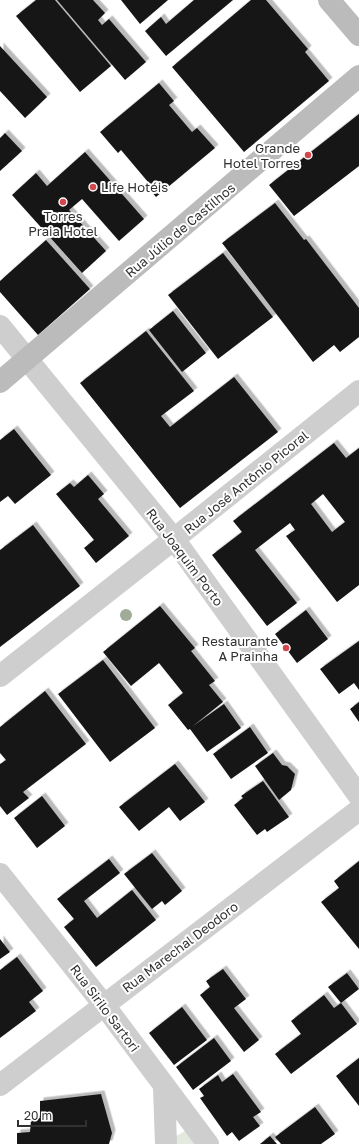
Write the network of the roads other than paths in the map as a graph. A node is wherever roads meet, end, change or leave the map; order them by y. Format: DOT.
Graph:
graph roads {
  1 [pos="329,0"];
  2 [pos="359,35"];
  3 [pos="359,76"];
  4 [pos="0,326"];
  5 [pos="27,359"];
  6 [pos="0,382"];
  7 [pos="359,391"];
  8 [pos="174,540"];
  9 [pos="0,676"];
  10 [pos="359,796"];
  11 [pos="359,810"];
  12 [pos="0,874"];
  13 [pos="104,1005"];
  14 [pos="0,1084"];
  15 [pos="164,1088"];
  16 [pos="166,1144"];
  17 [pos="208,1144"];
  1 -- 2 [label="street"];
  3 -- 5 [label="street, Rua Júlio de Castilhos"];
  4 -- 5 [label="street, Rua Joaquim Porto"];
  5 -- 6 [label="street, Rua Júlio de Castilhos"];
  5 -- 8 [label="street, Rua Joaquim Porto"];
  7 -- 8 [label="street, Rua José Antônio Picoral"];
  8 -- 9 [label="street, Rua José Antônio Picoral"];
  8 -- 10 [label="street, Rua Joaquim Porto"];
  11 -- 13 [label="street, Rua Marechal Deodoro"];
  12 -- 13 [label="street, Rua Sirilo Sartori"];
  13 -- 14 [label="street, Rua Marechal Deodoro"];
  13 -- 15 [label="street, Rua Sirilo Sartori"];
  15 -- 16 [label="street"];
  15 -- 17 [label="street, Rua Sirilo Sartori"];
}
